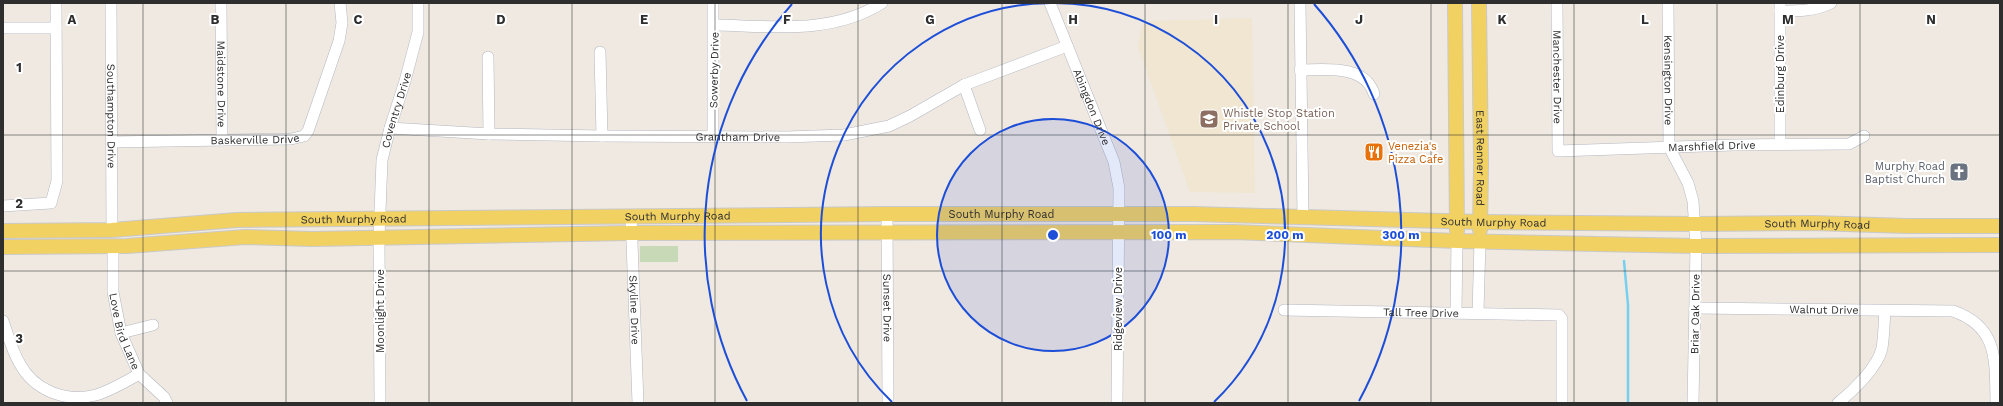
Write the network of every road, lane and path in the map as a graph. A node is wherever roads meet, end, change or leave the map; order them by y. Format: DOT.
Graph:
graph roads {
  1 [pos="56,3"];
  2 [pos="110,3"];
  3 [pos="221,3"];
  4 [pos="340,3"];
  5 [pos="418,3"];
  6 [pos="713,3"];
  7 [pos="882,3"];
  8 [pos="1050,3"];
  9 [pos="1300,3"];
  10 [pos="1455,3"];
  11 [pos="1479,3"];
  12 [pos="1557,3"];
  13 [pos="1668,3"];
  14 [pos="1832,3"];
  15 [pos="1780,7"];
  16 [pos="714,25"];
  17 [pos="3,28"];
  18 [pos="56,28"];
  19 [pos="1067,46"];
  20 [pos="600,52"];
  21 [pos="488,57"];
  22 [pos="1300,70"];
  23 [pos="964,85"];
  24 [pos="1374,94"];
  25 [pos="390,128"];
  26 [pos="980,130"];
  27 [pos="490,134"];
  28 [pos="602,136"];
  29 [pos="713,136"];
  30 [pos="1864,136"];
  31 [pos="222,140"];
  32 [pos="112,142"];
  33 [pos="1780,144"];
  34 [pos="1669,147"];
  35 [pos="1558,151"];
  36 [pos="3,206"];
  37 [pos="887,214"];
  38 [pos="1118,214"];
  39 [pos="631,216"];
  40 [pos="1303,216"];
  41 [pos="381,219"];
  42 [pos="1457,221"];
  43 [pos="1480,222"];
  44 [pos="1694,224"];
  45 [pos="1895,225"];
  46 [pos="2000,226"];
  47 [pos="112,230"];
  48 [pos="3,231"];
  49 [pos="631,233"];
  50 [pos="1118,233"];
  51 [pos="887,234"];
  52 [pos="379,237"];
  53 [pos="1457,241"];
  54 [pos="1480,241"];
  55 [pos="1895,245"];
  56 [pos="2000,245"];
  57 [pos="3,246"];
  58 [pos="113,246"];
  59 [pos="1696,246"];
  60 [pos="1694,308"];
  61 [pos="1284,310"];
  62 [pos="1884,311"];
  63 [pos="1456,313"];
  64 [pos="1478,313"];
  65 [pos="3,321"];
  66 [pos="153,325"];
  67 [pos="120,333"];
  68 [pos="139,374"];
  69 [pos="167,403"];
  70 [pos="380,403"];
  71 [pos="638,403"];
  72 [pos="888,403"];
  73 [pos="1117,403"];
  74 [pos="1562,403"];
  75 [pos="1693,403"];
  76 [pos="1838,403"];
  77 [pos="1996,403"];
  1 -- 18 [label="street"];
  2 -- 32 [label="street, Southampton Drive"];
  3 -- 31 [label="street, Maidstone Drive"];
  4 -- 31 [label="street, Baskerville Drive"];
  5 -- 25 [label="street, Coventry Drive"];
  6 -- 16 [label="street, Sowerby Drive"];
  7 -- 16 [label="street"];
  8 -- 19 [label="street, Abingdon Drive"];
  9 -- 22 [label="street"];
  10 -- 42 [label="main road"];
  11 -- 43 [label="main road, East Renner Road"];
  12 -- 35 [label="street, Manchester Drive"];
  13 -- 34 [label="street, Kensington Drive"];
  14 -- 15 [label="street"];
  15 -- 33 [label="street, Edinburg Drive"];
  16 -- 29 [label="street, Sowerby Drive"];
  17 -- 18 [label="street"];
  18 -- 36 [label="street"];
  19 -- 23 [label="street, Grantham Drive"];
  19 -- 38 [label="street, Abingdon Drive"];
  20 -- 28 [label="street"];
  21 -- 27 [label="street"];
  22 -- 24 [label="street"];
  22 -- 40 [label="street"];
  23 -- 26 [label="street"];
  23 -- 29 [label="street, Grantham Drive"];
  25 -- 27 [label="street, Grantham Drive"];
  25 -- 41 [label="street, Coventry Drive"];
  27 -- 28 [label="street, Grantham Drive"];
  28 -- 29 [label="street, Grantham Drive"];
  30 -- 33 [label="street, Marshfield Drive"];
  31 -- 32 [label="street, Baskerville Drive"];
  32 -- 47 [label="street, Southampton Drive"];
  33 -- 34 [label="street, Marshfield Drive"];
  34 -- 35 [label="street, Marshfield Drive"];
  34 -- 44 [label="street, Kensington Drive"];
  37 -- 38 [label="main road, South Murphy Road"];
  37 -- 39 [label="main road, South Murphy Road"];
  37 -- 51 [label="street, Sunset Drive"];
  38 -- 40 [label="main road, South Murphy Road"];
  38 -- 50 [label="street, Ridgeview Drive"];
  39 -- 41 [label="main road, South Murphy Road"];
  39 -- 49 [label="street, Skyline Drive"];
  40 -- 42 [label="main road, South Murphy Road"];
  41 -- 47 [label="main road, South Murphy Road"];
  41 -- 52 [label="street, Moonlight Drive"];
  42 -- 43 [label="main road, South Murphy Road"];
  42 -- 53 [label="main road"];
  43 -- 44 [label="main road, South Murphy Road"];
  43 -- 54 [label="main road, East Renner Road"];
  44 -- 45 [label="main road, South Murphy Road"];
  44 -- 59 [label="street, Briar Oak Drive"];
  45 -- 46 [label="main road, South Murphy Road"];
  45 -- 55 [label="main road"];
  47 -- 48 [label="main road, South Murphy Road"];
  47 -- 58 [label="main road"];
  49 -- 51 [label="main road, South Murphy Road"];
  49 -- 52 [label="main road, South Murphy Road"];
  49 -- 71 [label="street, Skyline Drive"];
  50 -- 51 [label="main road, South Murphy Road"];
  50 -- 53 [label="main road, South Murphy Road"];
  50 -- 73 [label="street, Ridgeview Drive"];
  51 -- 72 [label="street, Sunset Drive"];
  52 -- 58 [label="main road, South Murphy Road"];
  52 -- 70 [label="street, Moonlight Drive"];
  53 -- 54 [label="main road, South Murphy Road"];
  53 -- 63 [label="street"];
  54 -- 59 [label="main road, South Murphy Road"];
  54 -- 64 [label="street, East Renner Road"];
  55 -- 56 [label="main road, South Murphy Road"];
  55 -- 59 [label="main road, South Murphy Road"];
  57 -- 58 [label="main road, South Murphy Road"];
  58 -- 67 [label="street, Love Bird Lane"];
  59 -- 60 [label="street, Briar Oak Drive"];
  60 -- 62 [label="street, Walnut Drive"];
  60 -- 75 [label="street, Briar Oak Drive"];
  61 -- 63 [label="street, Tall Tree Drive"];
  62 -- 76 [label="street"];
  62 -- 77 [label="street, Walnut Drive"];
  63 -- 64 [label="street, Tall Tree Drive"];
  64 -- 74 [label="street, Tall Tree Drive"];
  65 -- 68 [label="street"];
  66 -- 67 [label="street"];
  67 -- 68 [label="street, Love Bird Lane"];
  68 -- 69 [label="street, Love Bird Lane"];
}
